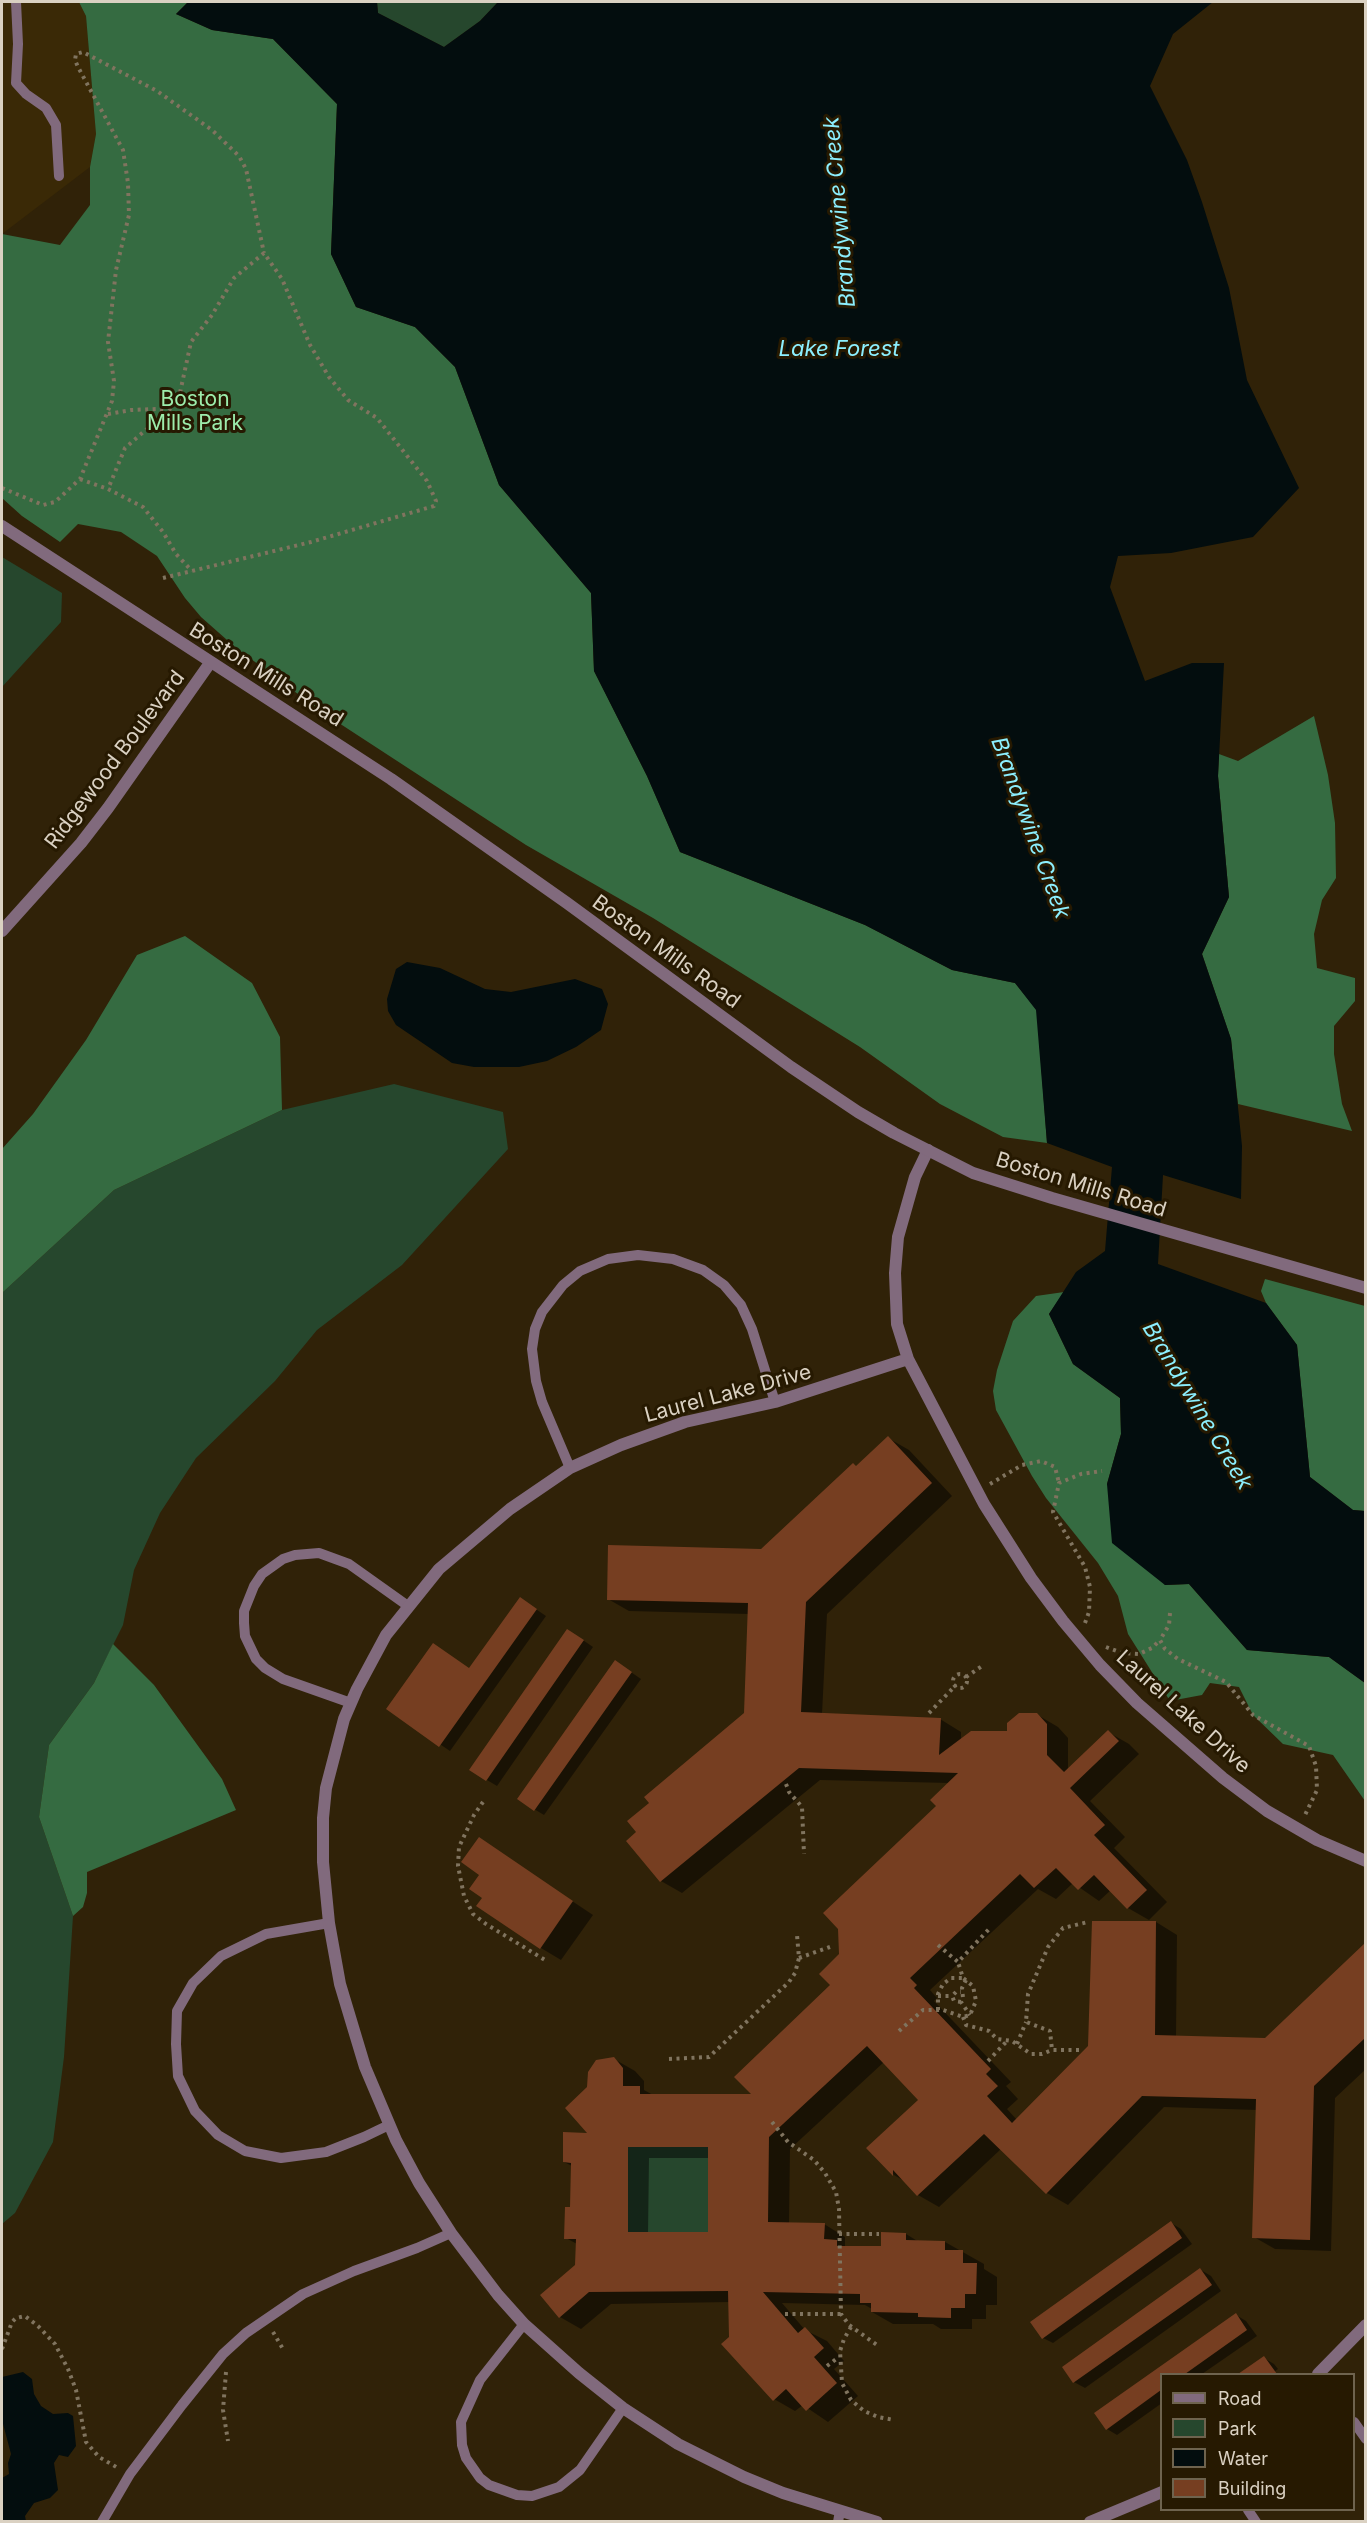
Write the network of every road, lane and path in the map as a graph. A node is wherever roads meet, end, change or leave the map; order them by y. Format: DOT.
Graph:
graph roads {
  1 [pos="15,2"];
  2 [pos="59,176"];
  3 [pos="264,253"];
  4 [pos="167,411"];
  5 [pos="107,414"];
  6 [pos="80,479"];
  7 [pos="2,488"];
  8 [pos="108,489"];
  9 [pos="2,526"];
  10 [pos="192,571"];
  11 [pos="163,578"];
  12 [pos="210,663"];
  13 [pos="2,932"];
  14 [pos="928,1150"];
  15 [pos="1365,1288"];
  16 [pos="908,1359"];
  17 [pos="775,1402"];
  18 [pos="570,1468"];
  19 [pos="1102,1472"];
  20 [pos="1059,1483"];
  21 [pos="978,1493"];
  22 [pos="408,1606"];
  23 [pos="1170,1613"];
  24 [pos="1079,1639"];
  25 [pos="1160,1640"];
  26 [pos="982,1666"];
  27 [pos="966,1677"];
  28 [pos="956,1685"];
  29 [pos="351,1703"];
  30 [pos="928,1713"];
  31 [pos="786,1784"];
  32 [pos="483,1802"];
  33 [pos="1298,1829"];
  34 [pos="804,1854"];
  35 [pos="1365,1861"];
  36 [pos="1088,1922"];
  37 [pos="329,1923"];
  38 [pos="991,1927"];
  39 [pos="797,1935"];
  40 [pos="938,1945"];
  41 [pos="830,1947"];
  42 [pos="799,1958"];
  43 [pos="545,1960"];
  44 [pos="958,1962"];
  45 [pos="964,1979"];
  46 [pos="961,1992"];
  47 [pos="938,1996"];
  48 [pos="952,1996"];
  49 [pos="961,2002"];
  50 [pos="938,2010"];
  51 [pos="970,2014"];
  52 [pos="963,2018"];
  53 [pos="1026,2022"];
  54 [pos="899,2031"];
  55 [pos="1008,2041"];
  56 [pos="1017,2044"];
  57 [pos="1052,2050"];
  58 [pos="1079,2050"];
  59 [pos="669,2059"];
  60 [pos="988,2061"];
  61 [pos="772,2122"];
  62 [pos="389,2125"];
  63 [pos="451,2233"];
  64 [pos="839,2234"];
  65 [pos="879,2234"];
  66 [pos="785,2314"];
  67 [pos="841,2314"];
  68 [pos="524,2324"];
  69 [pos="1365,2325"];
  70 [pos="851,2327"];
  71 [pos="877,2345"];
  72 [pos="2,2349"];
  73 [pos="223,2354"];
  74 [pos="840,2357"];
  75 [pos="827,2366"];
  76 [pos="1319,2373"];
  77 [pos="623,2408"];
  78 [pos="894,2420"];
  79 [pos="1355,2425"];
  80 [pos="1365,2439"];
  81 [pos="228,2441"];
  82 [pos="130,2474"];
  83 [pos="1160,2492"];
  84 [pos="839,2516"];
  85 [pos="102,2522"];
  86 [pos="876,2522"];
  87 [pos="1090,2522"];
  1 -- 2 [label="lane"];
  3 -- 4 [label="path"];
  3 -- 5 [label="path"];
  3 -- 10 [label="path"];
  4 -- 5 [label="path"];
  4 -- 8 [label="path"];
  5 -- 6 [label="path"];
  6 -- 7 [label="path"];
  6 -- 8 [label="path"];
  8 -- 10 [label="path"];
  9 -- 12 [label="street, Boston Mills Road"];
  10 -- 11 [label="path"];
  12 -- 13 [label="street, Ridgewood Boulevard"];
  12 -- 14 [label="street, Boston Mills Road"];
  14 -- 15 [label="street, Boston Mills Road"];
  14 -- 16 [label="street, Laurel Lake Drive"];
  16 -- 17 [label="street, Laurel Lake Drive"];
  16 -- 21 [label="street, Laurel Lake Drive"];
  17 -- 18 [label="street, Laurel Lake Drive"];
  17 -- 18 [label="lane"];
  18 -- 22 [label="street, Laurel Lake Drive"];
  19 -- 20 [label="path"];
  20 -- 21 [label="path"];
  20 -- 24 [label="path"];
  21 -- 24 [label="street, Laurel Lake Drive"];
  22 -- 29 [label="street, Laurel Lake Drive"];
  22 -- 29 [label="lane"];
  23 -- 25 [label="path"];
  24 -- 25 [label="path"];
  24 -- 33 [label="street, Laurel Lake Drive"];
  25 -- 33 [label="path"];
  26 -- 27 [label="path"];
  27 -- 28 [label="path"];
  27 -- 28 [label="path"];
  28 -- 30 [label="path"];
  29 -- 37 [label="street, Laurel Lake Drive"];
  31 -- 34 [label="path"];
  32 -- 43 [label="path"];
  33 -- 35 [label="street, Laurel Lake Drive"];
  36 -- 53 [label="path"];
  37 -- 62 [label="street, Laurel Lake Drive"];
  37 -- 62 [label="lane"];
  38 -- 44 [label="path"];
  39 -- 42 [label="path"];
  40 -- 44 [label="path"];
  41 -- 42 [label="path"];
  42 -- 59 [label="path"];
  44 -- 45 [label="path"];
  45 -- 46 [label="path"];
  45 -- 47 [label="path"];
  45 -- 51 [label="path"];
  46 -- 48 [label="path"];
  46 -- 49 [label="path"];
  47 -- 48 [label="path"];
  47 -- 50 [label="path"];
  48 -- 49 [label="path"];
  49 -- 51 [label="path"];
  50 -- 52 [label="path"];
  50 -- 54 [label="path"];
  51 -- 52 [label="path"];
  52 -- 55 [label="path"];
  53 -- 56 [label="path"];
  53 -- 57 [label="path"];
  55 -- 56 [label="path"];
  55 -- 60 [label="path"];
  56 -- 57 [label="path"];
  57 -- 58 [label="path"];
  61 -- 64 [label="path"];
  62 -- 63 [label="street, Laurel Lake Drive"];
  63 -- 68 [label="street, Laurel Lake Drive"];
  63 -- 73 [label="lane"];
  64 -- 65 [label="path"];
  64 -- 67 [label="path"];
  66 -- 67 [label="path"];
  67 -- 70 [label="path"];
  68 -- 77 [label="street, Laurel Lake Drive"];
  68 -- 77 [label="lane"];
  69 -- 76 [label="street"];
  70 -- 71 [label="path"];
  70 -- 74 [label="path"];
  72 -- 82 [label="path"];
  73 -- 81 [label="path"];
  73 -- 82 [label="lane"];
  74 -- 75 [label="path"];
  74 -- 78 [label="path"];
  77 -- 84 [label="street, Laurel Lake Drive"];
  79 -- 80 [label="lane"];
  82 -- 85 [label="lane"];
  83 -- 87 [label="street"];
  84 -- 86 [label="street, Laurel Lake Drive"];
}
